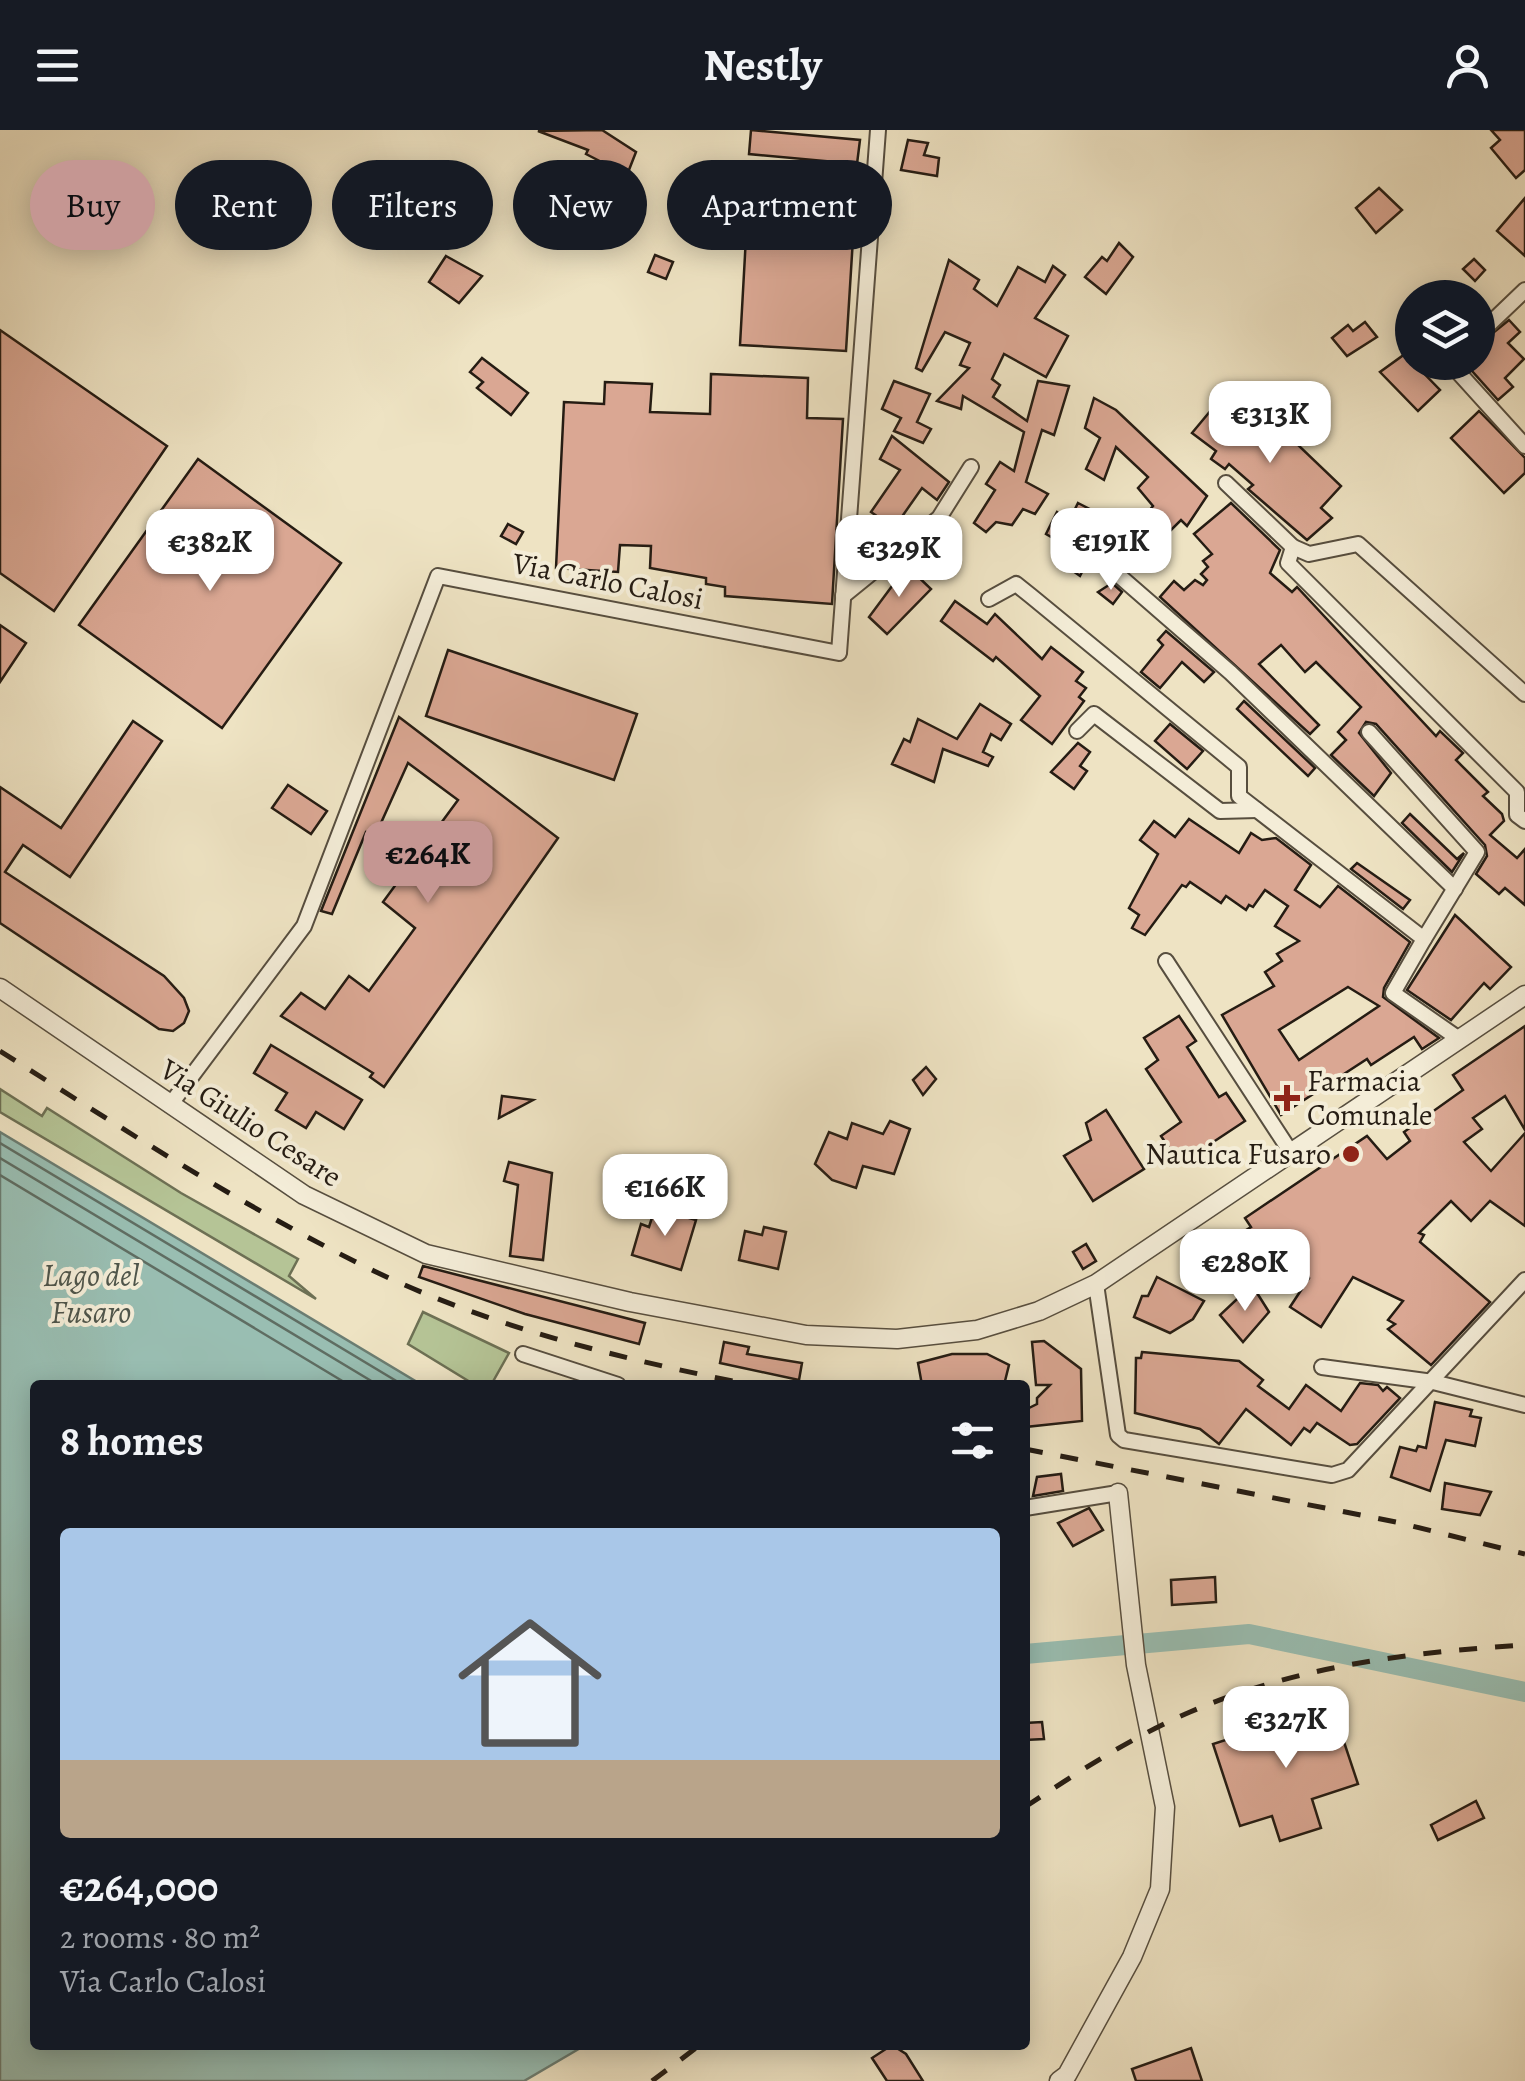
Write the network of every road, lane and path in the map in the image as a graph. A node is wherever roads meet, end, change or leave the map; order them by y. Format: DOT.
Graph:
graph roads {
  1 [pos="878,130"];
  2 [pos="1525,290"];
  3 [pos="1495,318"];
  4 [pos="1465,380"];
  5 [pos="1525,446"];
  6 [pos="971,467"];
  7 [pos="1226,483"];
  8 [pos="1293,547"];
  9 [pos="1102,560"];
  10 [pos="843,596"];
  11 [pos="990,599"];
  12 [pos="1525,694"];
  13 [pos="1077,731"];
  14 [pos="1370,732"];
  15 [pos="1258,810"];
  16 [pos="1525,822"];
  17 [pos="1455,888"];
  18 [pos="1424,940"];
  19 [pos="1166,961"];
  20 [pos="0,988"];
  21 [pos="1525,995"];
  22 [pos="1459,1039"];
  23 [pos="170,1105"];
  24 [pos="1290,1151"];
  25 [pos="1525,1280"];
  26 [pos="1096,1284"];
  27 [pos="524,1354"];
  28 [pos="1322,1367"];
  29 [pos="603,1380"];
  30 [pos="1433,1382"];
  31 [pos="1525,1405"];
  32 [pos="1118,1492"];
  33 [pos="1030,1507"];
  34 [pos="1065,2079"];
  1 -- 10 [label="street, Via Carlo Calosi"];
  2 -- 3 [label="street"];
  4 -- 5 [label="street"];
  6 -- 10 [label="street"];
  7 -- 8 [label="street"];
  8 -- 12 [label="street"];
  8 -- 16 [label="street"];
  9 -- 17 [label="street"];
  10 -- 23 [label="street, Via Carlo Calosi"];
  11 -- 15 [label="street"];
  13 -- 15 [label="street"];
  14 -- 17 [label="street"];
  15 -- 18 [label="street"];
  17 -- 18 [label="street"];
  18 -- 22 [label="street"];
  19 -- 24 [label="street"];
  20 -- 23 [label="street, Via Giulio Cesare"];
  21 -- 22 [label="street, Via Giulio Cesare"];
  22 -- 24 [label="street, Via Giulio Cesare"];
  23 -- 26 [label="street, Via Giulio Cesare"];
  24 -- 26 [label="street, Via Giulio Cesare"];
  25 -- 30 [label="street"];
  26 -- 30 [label="street"];
  27 -- 29 [label="street"];
  28 -- 30 [label="street"];
  30 -- 31 [label="street"];
  32 -- 33 [label="street"];
  32 -- 34 [label="street"];
}
